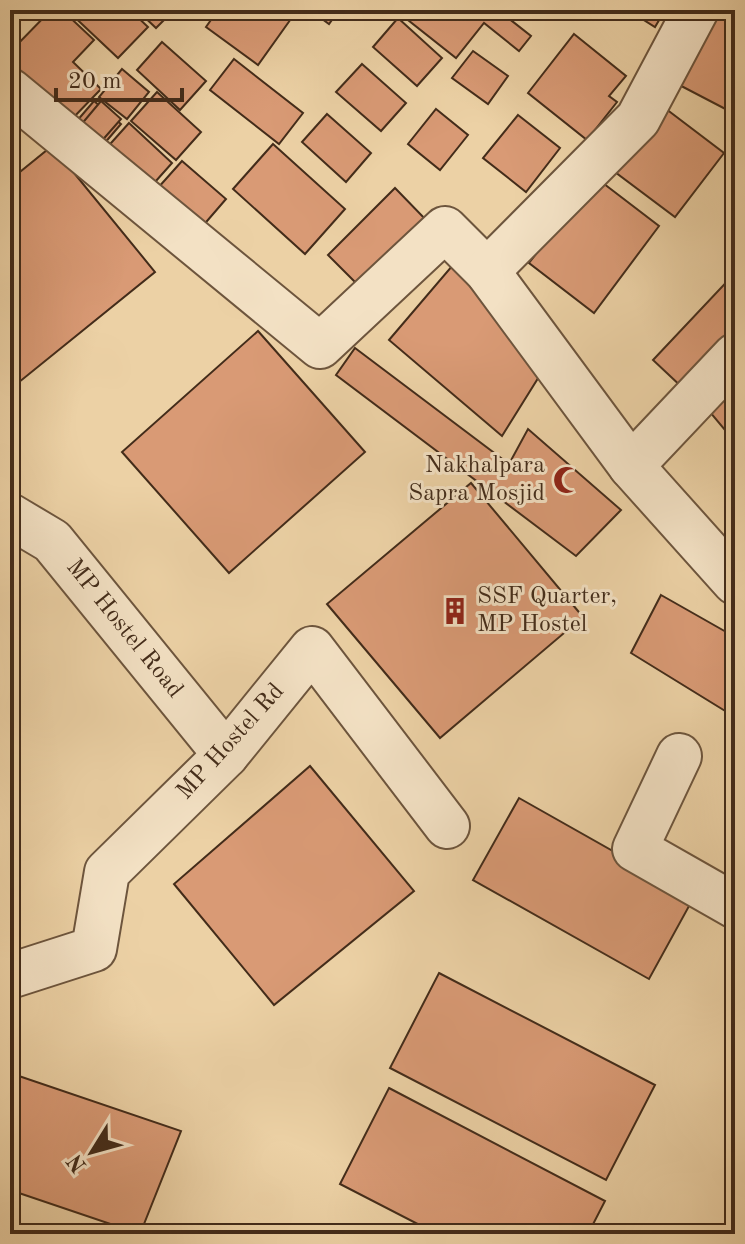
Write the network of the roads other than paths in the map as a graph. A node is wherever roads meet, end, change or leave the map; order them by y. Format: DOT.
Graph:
graph roads {
  1 [pos="696,10"];
  2 [pos="10,91"];
  3 [pos="487,271"];
  4 [pos="735,356"];
  5 [pos="631,466"];
  6 [pos="10,516"];
  7 [pos="735,582"];
  8 [pos="226,755"];
  9 [pos="679,756"];
  10 [pos="447,826"];
  11 [pos="735,906"];
  12 [pos="10,976"];
  1 -- 3 [label="street"];
  2 -- 3 [label="street"];
  3 -- 5 [label="street"];
  4 -- 5 [label="street"];
  5 -- 7 [label="street"];
  6 -- 8 [label="street, MP Hostel Road"];
  8 -- 10 [label="street, MP Hostel Rd"];
  8 -- 12 [label="street, MP Hostel Rd"];
  9 -- 11 [label="street"];
}
